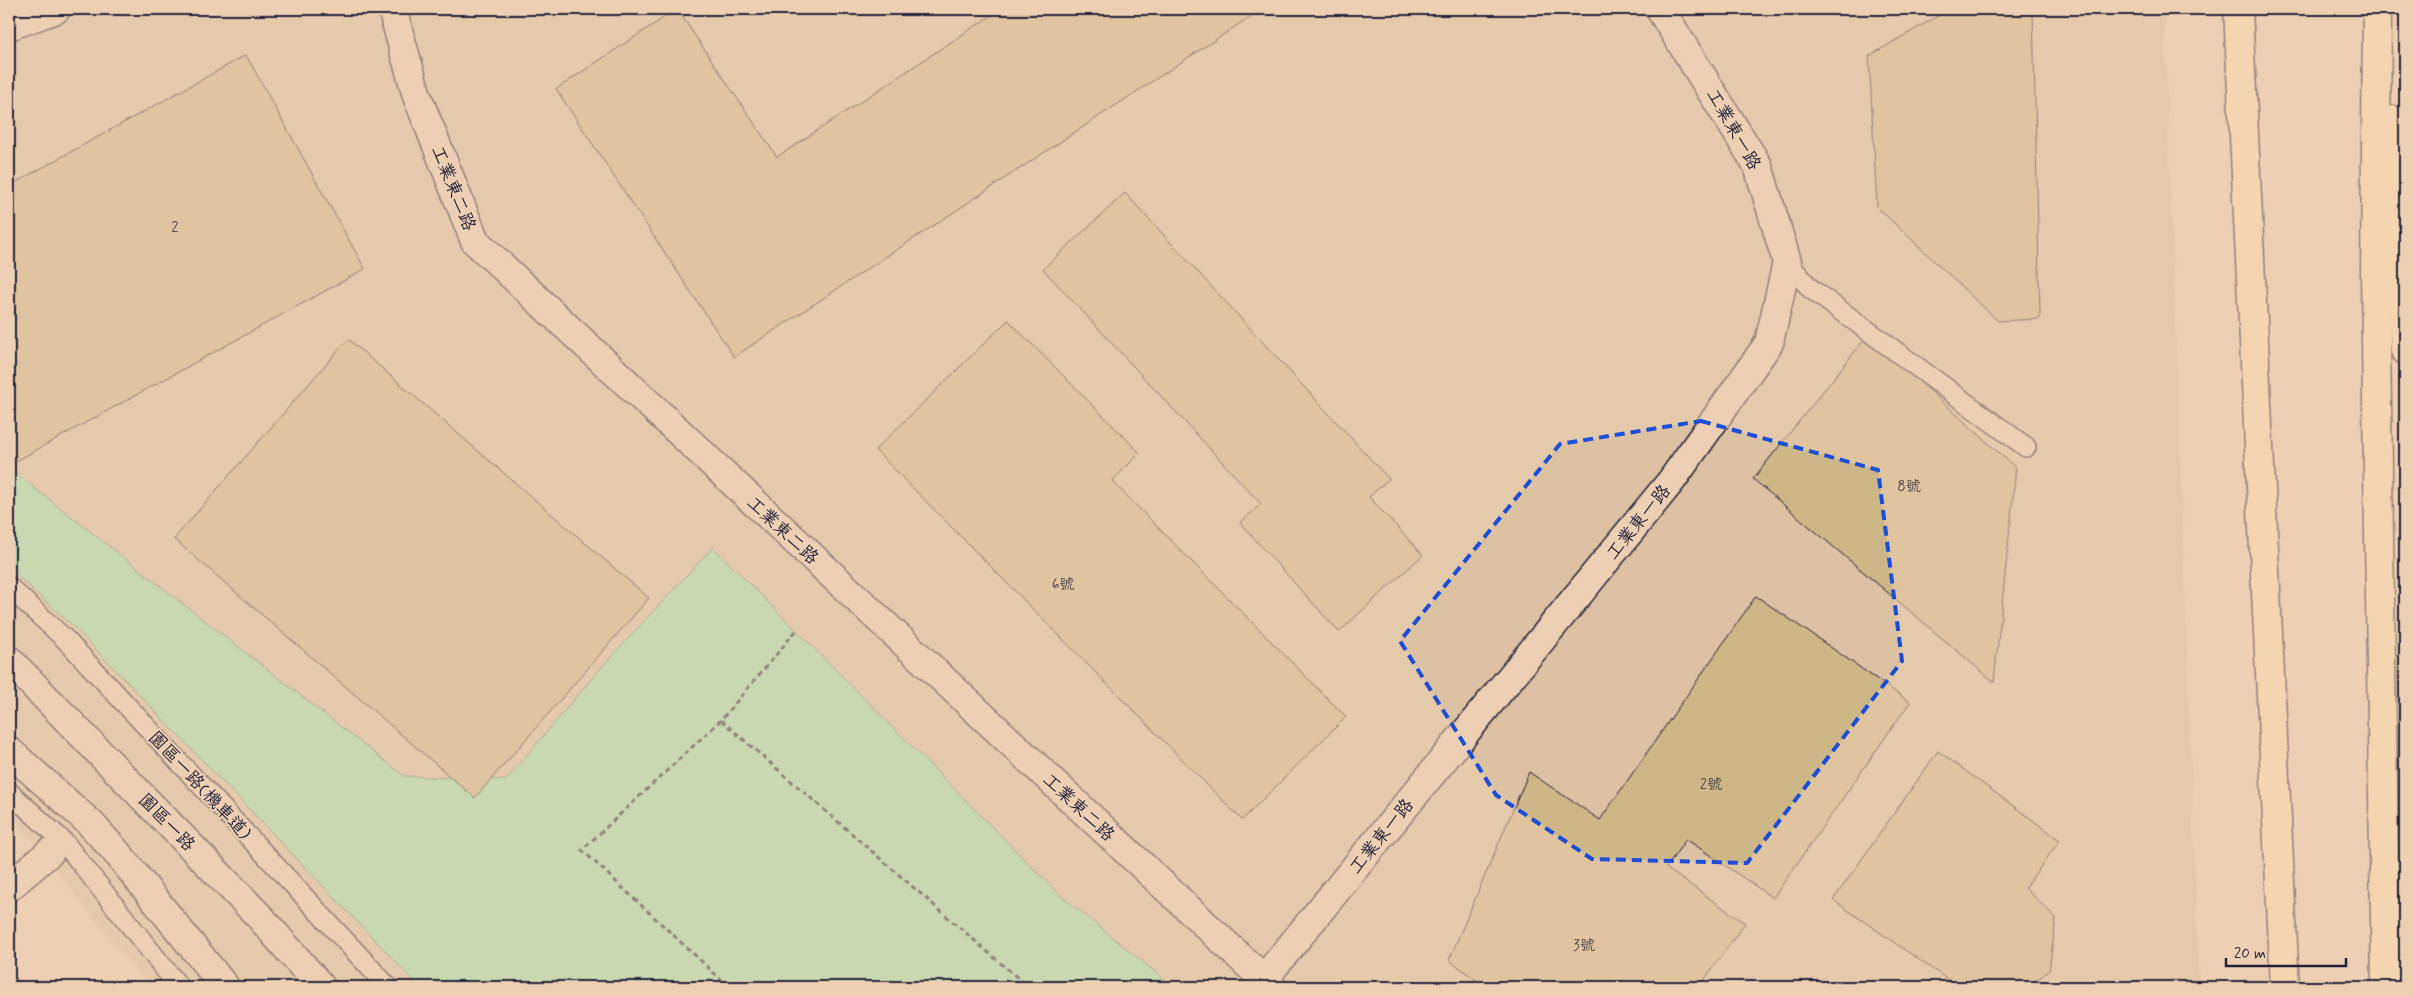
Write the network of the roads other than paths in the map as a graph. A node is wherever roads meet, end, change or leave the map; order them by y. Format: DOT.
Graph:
graph roads {
  1 [pos="56,9"];
  2 [pos="392,9"];
  3 [pos="1660,9"];
  4 [pos="2238,9"];
  5 [pos="2377,9"];
  6 [pos="2388,9"];
  7 [pos="9,26"];
  8 [pos="1787,262"];
  9 [pos="2405,350"];
  10 [pos="2026,447"];
  11 [pos="9,587"];
  12 [pos="9,660"];
  13 [pos="9,751"];
  14 [pos="9,792"];
  15 [pos="50,852"];
  16 [pos="9,888"];
  17 [pos="1268,984"];
  18 [pos="179,987"];
  19 [pos="224,987"];
  20 [pos="321,987"];
  21 [pos="388,987"];
  22 [pos="2285,987"];
  23 [pos="2386,987"];
  1 -- 7 [label="street"];
  2 -- 17 [label="street, 工業東二路"];
  3 -- 8 [label="street, 工業東一路"];
  4 -- 22 [label="highway"];
  5 -- 23 [label="highway"];
  6 -- 9 [label="highway"];
  8 -- 10 [label="lane"];
  8 -- 17 [label="street, 工業東一路"];
  11 -- 21 [label="lane, 園區一路(機車道)"];
  12 -- 20 [label="street, 園區一路"];
  13 -- 19 [label="street"];
  14 -- 18 [label="lane"];
  15 -- 16 [label="street"];
}
